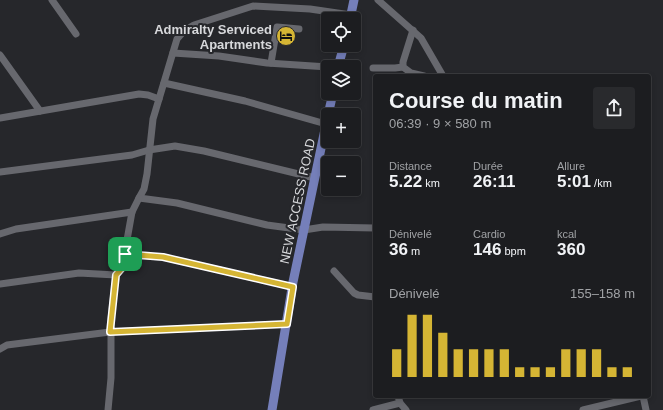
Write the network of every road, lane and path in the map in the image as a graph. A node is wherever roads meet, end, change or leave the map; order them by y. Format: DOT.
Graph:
graph roads {
  1 [pos="52,0"];
  2 [pos="354,0"];
  3 [pos="378,0"];
  4 [pos="325,12"];
  5 [pos="352,12"];
  6 [pos="299,29"];
  7 [pos="413,30"];
  8 [pos="76,34"];
  9 [pos="173,53"];
  10 [pos="0,55"];
  11 [pos="271,63"];
  12 [pos="321,67"];
  13 [pos="403,67"];
  14 [pos="373,68"];
  15 [pos="415,74"];
  16 [pos="442,74"];
  17 [pos="164,83"];
  18 [pos="159,99"];
  19 [pos="40,111"];
  20 [pos="321,117"];
  21 [pos="0,118"];
  22 [pos="321,148"];
  23 [pos="149,150"];
  24 [pos="0,172"];
  25 [pos="315,178"];
  26 [pos="139,198"];
  27 [pos="132,212"];
  28 [pos="373,228"];
  29 [pos="304,230"];
  30 [pos="0,234"];
  31 [pos="125,254"];
  32 [pos="334,271"];
  33 [pos="116,275"];
  34 [pos="0,284"];
  35 [pos="293,287"];
  36 [pos="373,297"];
  37 [pos="287,324"];
  38 [pos="110,332"];
  39 [pos="0,349"];
  40 [pos="634,398"];
  41 [pos="643,398"];
  42 [pos="399,400"];
  43 [pos="388,408"];
  44 [pos="108,410"];
  45 [pos="272,410"];
  46 [pos="373,410"];
  47 [pos="406,410"];
  48 [pos="583,410"];
  49 [pos="646,410"];
  1 -- 8 [label="street"];
  2 -- 5 [label="main road"];
  3 -- 7 [label="street"];
  4 -- 9 [label="street"];
  6 -- 11 [label="street"];
  7 -- 13 [label="street"];
  7 -- 16 [label="street"];
  9 -- 11 [label="street"];
  9 -- 17 [label="street"];
  10 -- 19 [label="street"];
  11 -- 12 [label="street"];
  13 -- 14 [label="street"];
  13 -- 15 [label="street"];
  17 -- 18 [label="street"];
  17 -- 20 [label="street"];
  18 -- 19 [label="street"];
  18 -- 23 [label="street"];
  19 -- 21 [label="street"];
  22 -- 25 [label="main road, NEW ACCESS ROAD"];
  23 -- 24 [label="street"];
  23 -- 25 [label="street"];
  23 -- 26 [label="street"];
  25 -- 29 [label="main road, NEW ACCESS ROAD"];
  26 -- 27 [label="street"];
  26 -- 29 [label="street"];
  27 -- 30 [label="street"];
  27 -- 31 [label="street"];
  28 -- 29 [label="street"];
  29 -- 35 [label="main road, NEW ACCESS ROAD"];
  31 -- 33 [label="street"];
  31 -- 35 [label="street"];
  32 -- 36 [label="street"];
  33 -- 34 [label="street"];
  33 -- 38 [label="street"];
  35 -- 37 [label="main road, NEW ACCESS ROAD"];
  37 -- 38 [label="street"];
  37 -- 45 [label="main road, NEW ACCESS ROAD"];
  38 -- 39 [label="street"];
  38 -- 44 [label="street"];
  40 -- 48 [label="street"];
  41 -- 49 [label="street"];
  42 -- 43 [label="street"];
  42 -- 47 [label="street"];
  43 -- 46 [label="street"];
}
